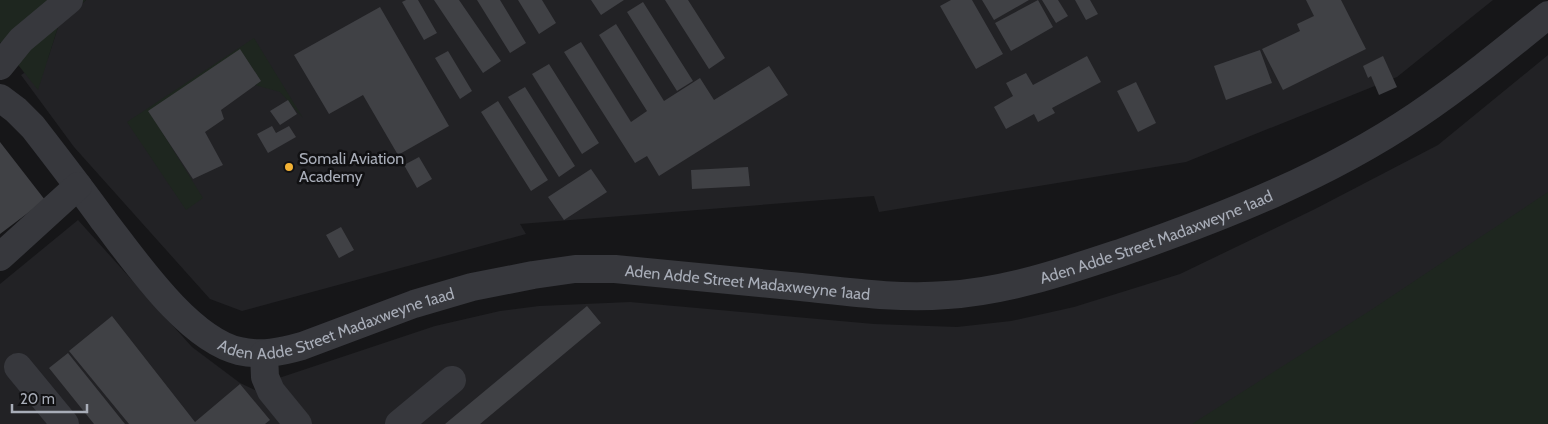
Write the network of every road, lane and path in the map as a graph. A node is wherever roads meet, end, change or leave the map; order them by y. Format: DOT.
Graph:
graph roads {
  1 [pos="69,0"];
  2 [pos="1548,15"];
  3 [pos="0,66"];
  4 [pos="0,98"];
  5 [pos="78,186"];
  6 [pos="0,256"];
  7 [pos="264,354"];
  8 [pos="18,367"];
  9 [pos="452,380"];
  10 [pos="65,424"];
  11 [pos="298,424"];
  12 [pos="398,424"];
  1 -- 3 [label="street"];
  2 -- 7 [label="street, Aden Adde Street Madaxweyne 1aad"];
  4 -- 5 [label="street, Aden Adde Street Madaxweyne 1aad"];
  5 -- 6 [label="street"];
  5 -- 7 [label="street, Aden Adde Street Madaxweyne 1aad"];
  7 -- 11 [label="street"];
  8 -- 10 [label="street"];
  9 -- 12 [label="street"];
}
